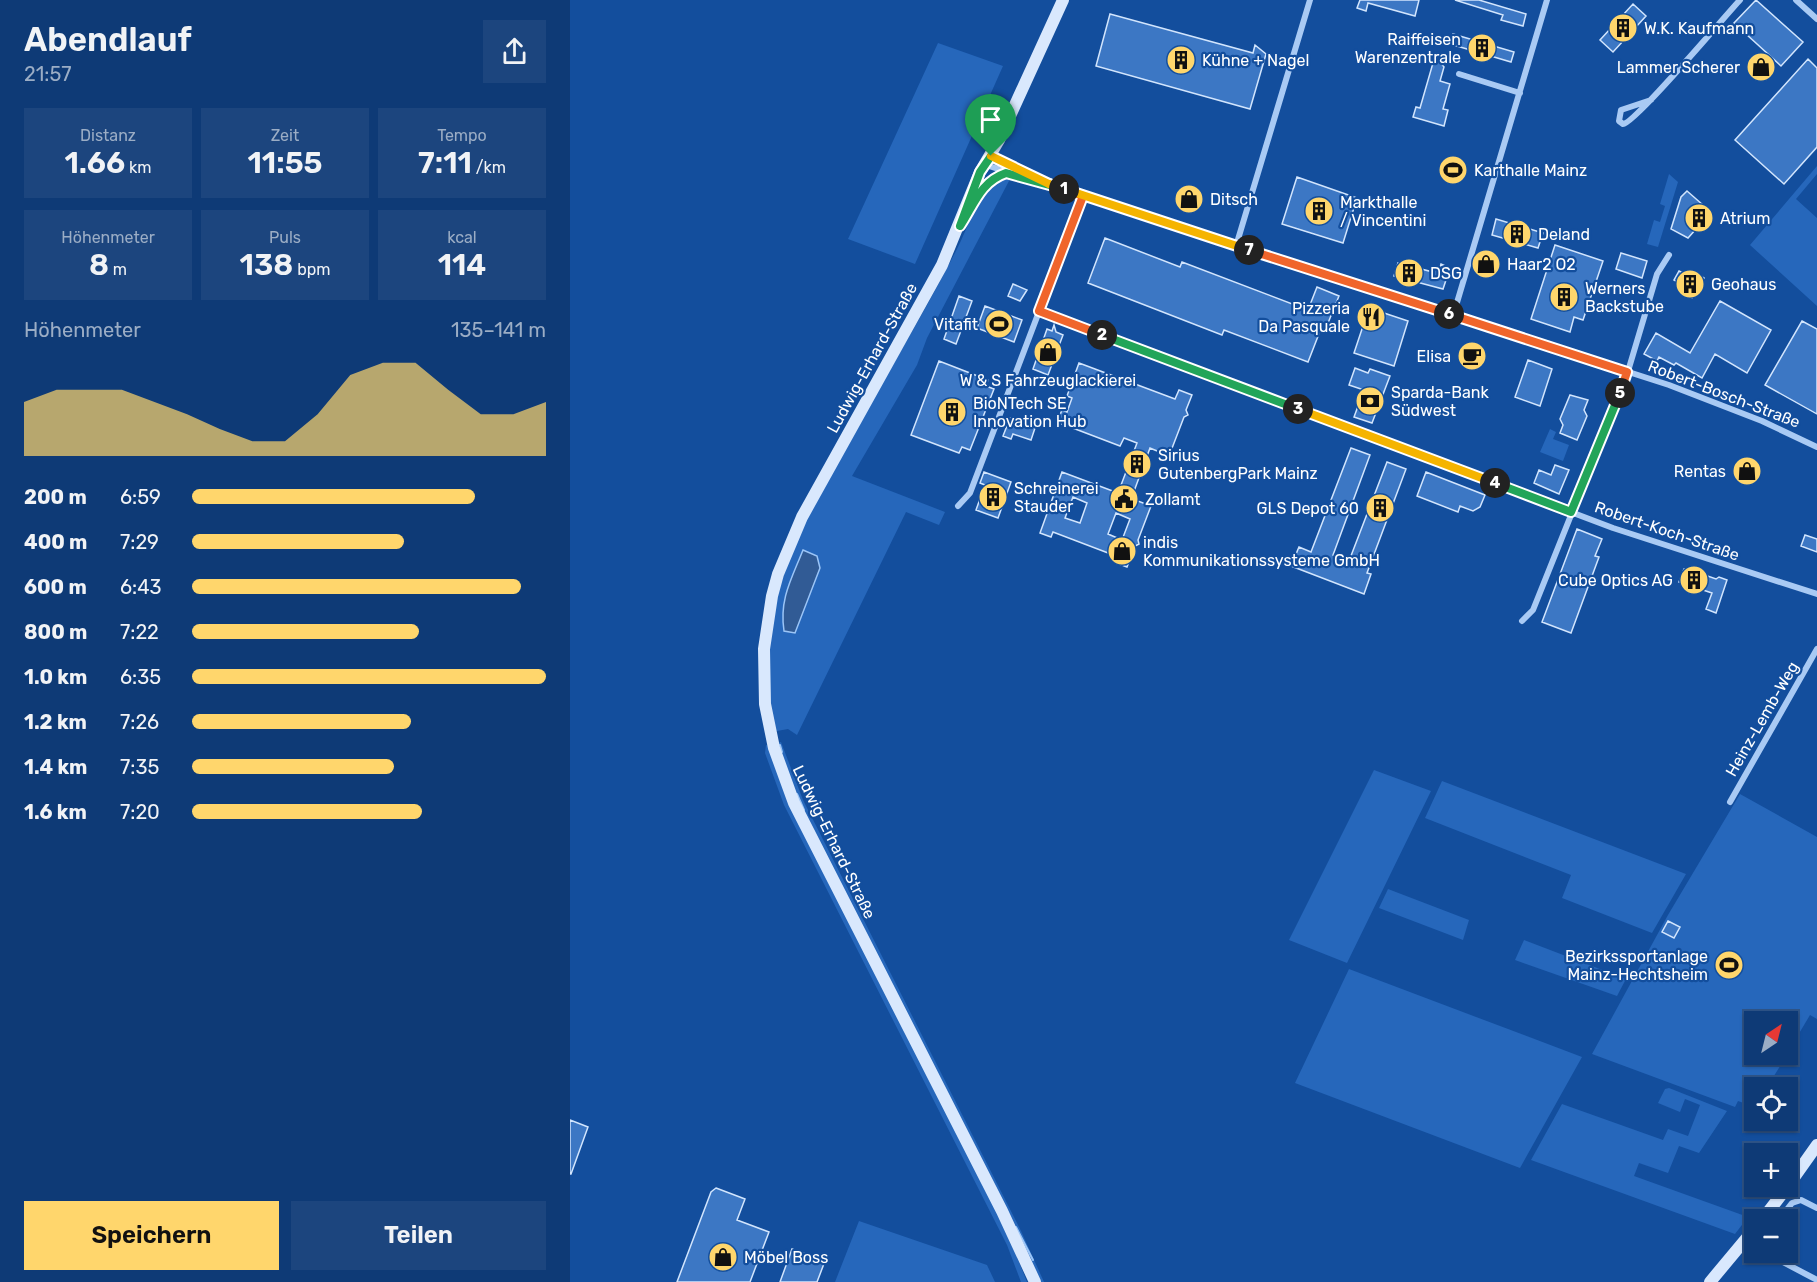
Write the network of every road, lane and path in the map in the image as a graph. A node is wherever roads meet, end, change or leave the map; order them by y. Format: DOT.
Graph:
graph roads {
  1 [pos="1064,0"];
  2 [pos="1310,0"];
  3 [pos="1547,0"];
  4 [pos="1740,0"];
  5 [pos="1796,0"];
  6 [pos="1817,19"];
  7 [pos="1459,74"];
  8 [pos="1520,93"];
  9 [pos="1651,100"];
  10 [pos="989,161"];
  11 [pos="1006,173"];
  12 [pos="1039,180"];
  13 [pos="978,193"];
  14 [pos="1083,196"];
  15 [pos="960,226"];
  16 [pos="1236,246"];
  17 [pos="1670,255"];
  18 [pos="1039,311"];
  19 [pos="1453,316"];
  20 [pos="1627,372"];
  21 [pos="1817,447"];
  22 [pos="958,506"];
  23 [pos="1571,512"];
  24 [pos="1817,594"];
  25 [pos="1522,621"];
  26 [pos="1817,649"];
  27 [pos="1730,802"];
  28 [pos="1817,1145"];
  29 [pos="1798,1172"];
  30 [pos="1780,1197"];
  31 [pos="1817,1208"];
  32 [pos="1770,1209"];
  33 [pos="1787,1209"];
  34 [pos="1744,1241"];
  35 [pos="1785,1263"];
  36 [pos="1817,1280"];
  37 [pos="1034,1282"];
  38 [pos="1710,1282"];
  1 -- 10 [label="main road, Ludwig-Erhard-Straße"];
  2 -- 16 [label="street"];
  3 -- 8 [label="street"];
  4 -- 9 [label="street"];
  5 -- 6 [label="street"];
  7 -- 8 [label="street"];
  8 -- 19 [label="street"];
  9 -- 9 [label="street"];
  10 -- 11 [label="street, Robert-Bosch-Straße"];
  10 -- 12 [label="street, Robert-Bosch-Straße"];
  10 -- 13 [label="main road, Ludwig-Erhard-Straße"];
  10 -- 15 [label="main road, Ludwig-Erhard-Straße"];
  11 -- 12 [label="street, Robert-Bosch-Straße"];
  11 -- 13 [label="street"];
  12 -- 14 [label="street, Robert-Bosch-Straße"];
  13 -- 15 [label="main road, Ludwig-Erhard-Straße"];
  14 -- 16 [label="street, Robert-Bosch-Straße"];
  14 -- 18 [label="street"];
  15 -- 37 [label="main road, Ludwig-Erhard-Straße"];
  16 -- 19 [label="street, Robert-Bosch-Straße"];
  17 -- 20 [label="street"];
  18 -- 22 [label="street"];
  18 -- 23 [label="street, Robert-Koch-Straße"];
  19 -- 20 [label="street, Robert-Bosch-Straße"];
  20 -- 21 [label="street, Robert-Bosch-Straße"];
  20 -- 23 [label="street"];
  23 -- 24 [label="street, Robert-Koch-Straße"];
  23 -- 25 [label="street"];
  26 -- 27 [label="street, Heinz-Lemb-Weg"];
  28 -- 29 [label="main road"];
  30 -- 32 [label="main road"];
  31 -- 33 [label="street"];
  34 -- 38 [label="main road"];
  35 -- 36 [label="street"];
}
